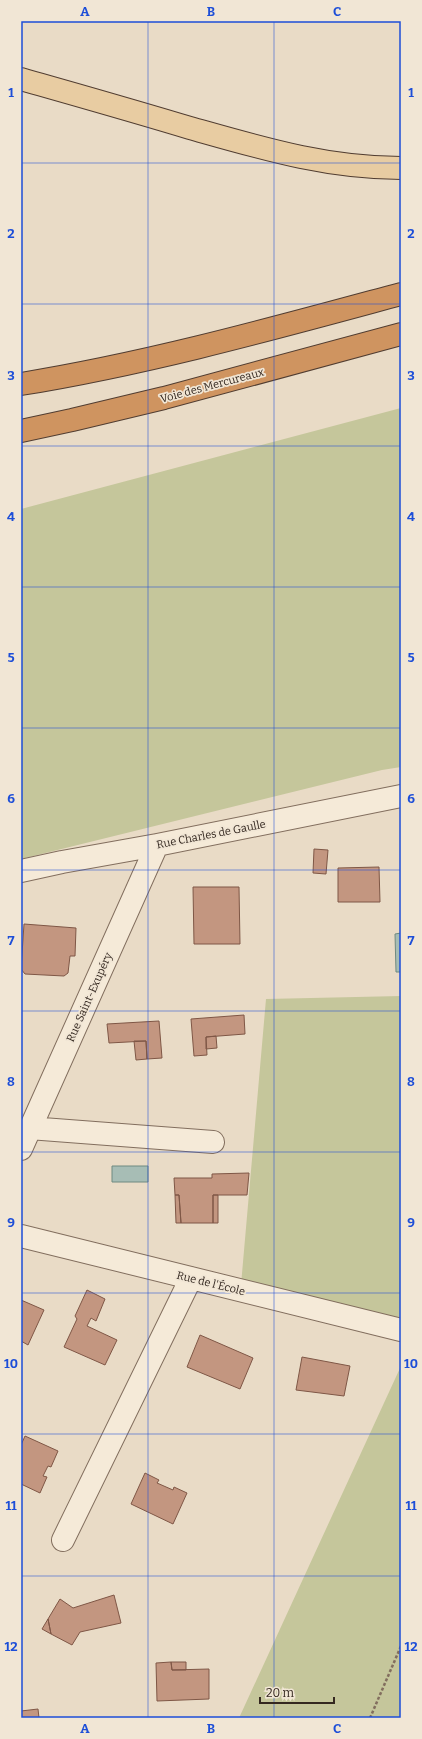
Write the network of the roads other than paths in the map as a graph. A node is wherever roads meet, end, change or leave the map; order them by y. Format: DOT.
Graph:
graph roads {
  1 [pos="21,79"];
  2 [pos="401,168"];
  3 [pos="401,294"];
  4 [pos="401,334"];
  5 [pos="21,384"];
  6 [pos="21,430"];
  7 [pos="401,796"];
  8 [pos="157,845"];
  9 [pos="21,872"];
  10 [pos="30,1128"];
  11 [pos="213,1142"];
  12 [pos="21,1149"];
  13 [pos="21,1236"];
  14 [pos="191,1278"];
  15 [pos="401,1330"];
  16 [pos="63,1540"];
  1 -- 2 [label="main road"];
  3 -- 5 [label="highway"];
  4 -- 6 [label="highway, Voie des Mercureaux"];
  7 -- 8 [label="street, Rue Charles de Gaulle"];
  8 -- 9 [label="street, Rue Charles de Gaulle"];
  8 -- 10 [label="street, Rue Saint-Exupéry"];
  10 -- 11 [label="street"];
  10 -- 12 [label="street, Rue Saint-Exupéry"];
  13 -- 14 [label="street, Rue de l'École"];
  14 -- 15 [label="street, Rue de l'École"];
  14 -- 16 [label="street"];
}
